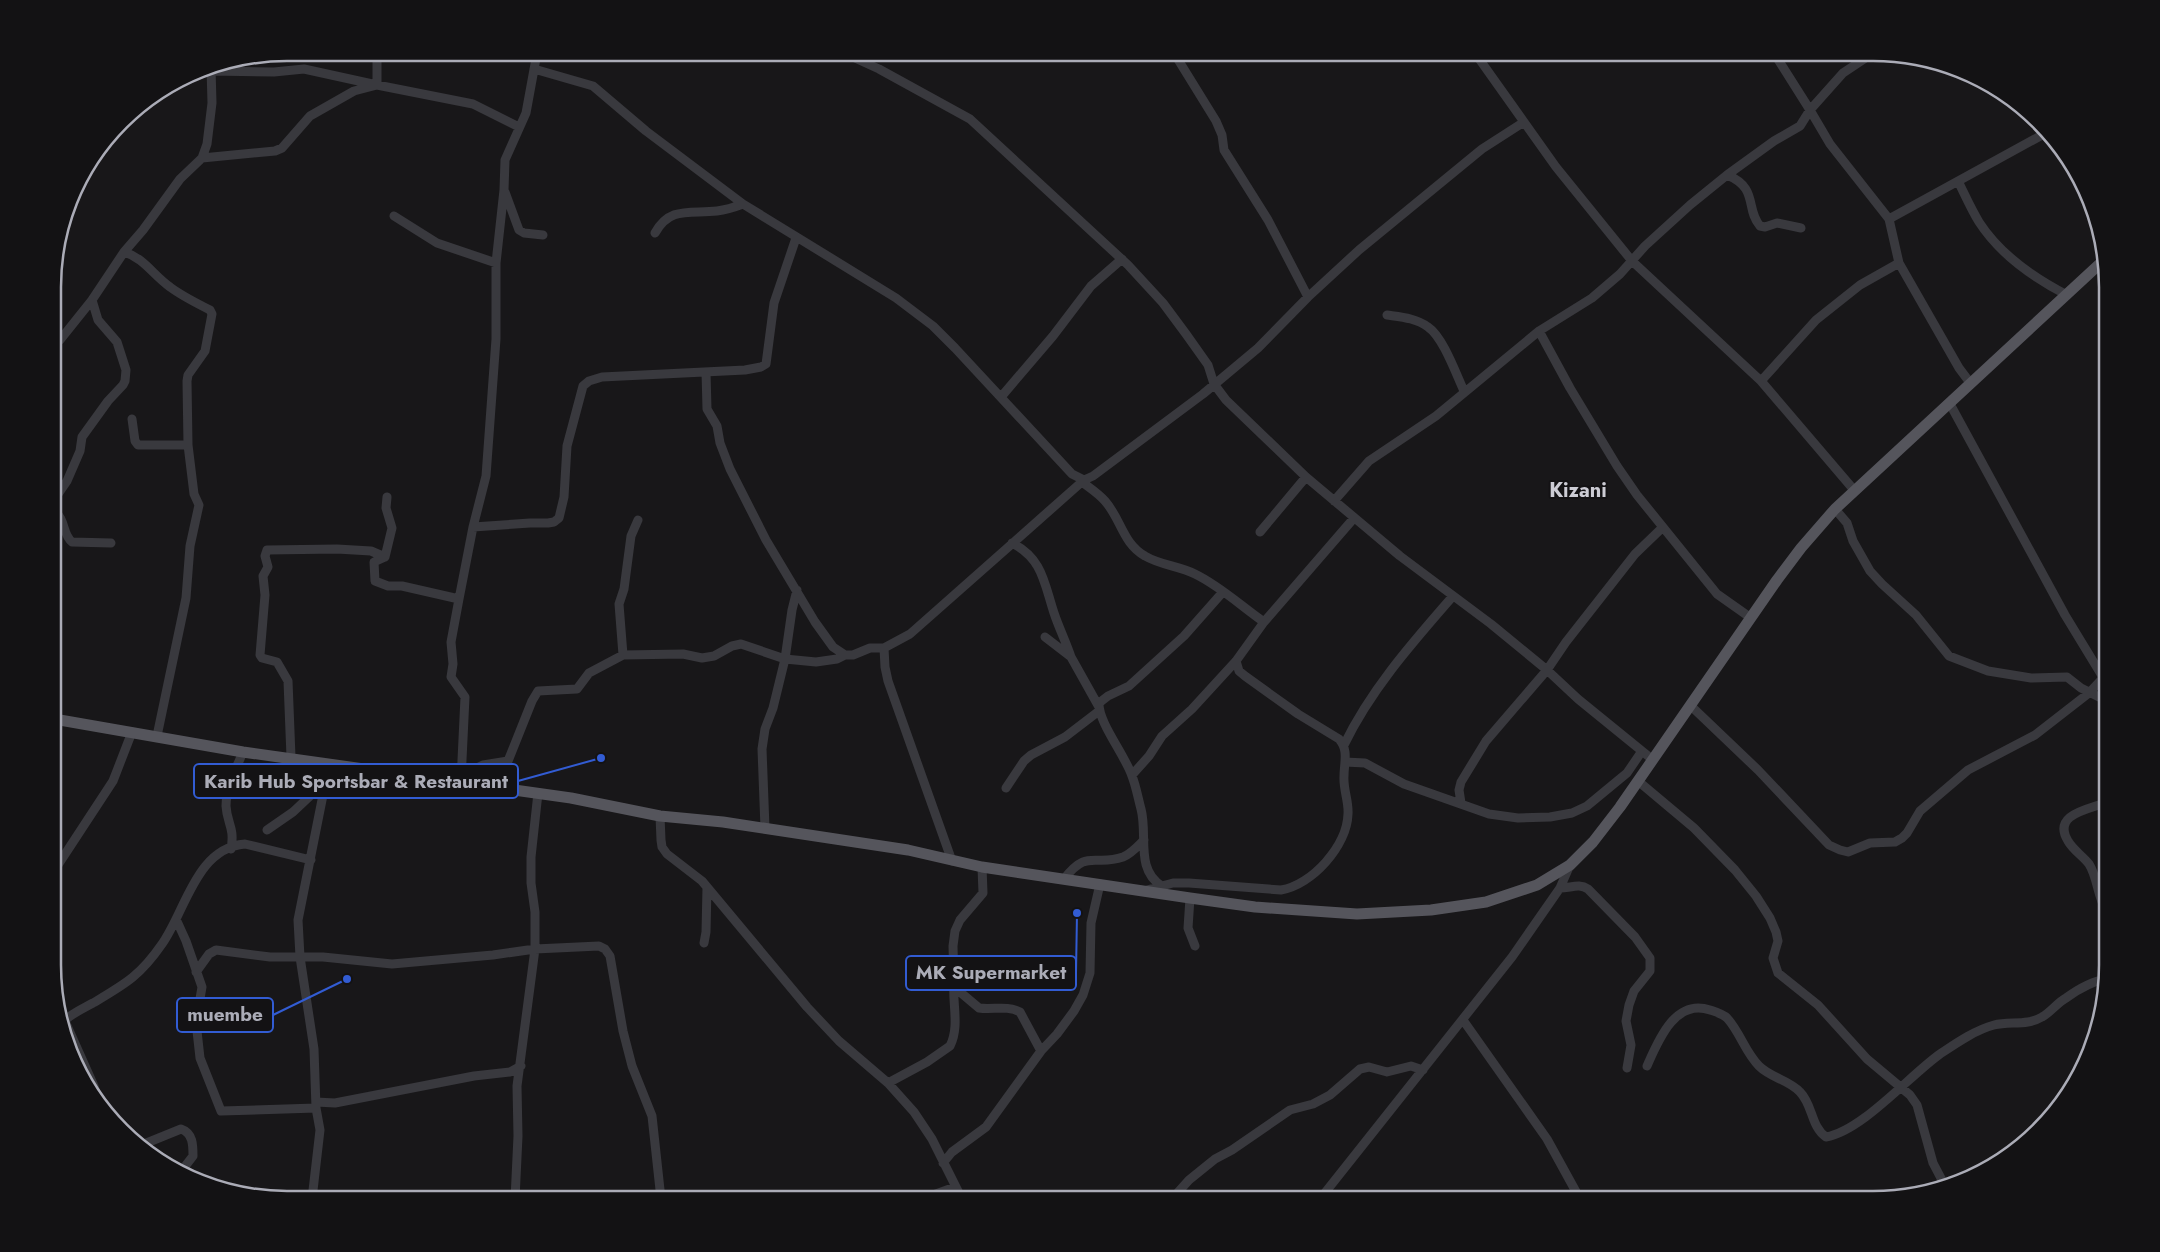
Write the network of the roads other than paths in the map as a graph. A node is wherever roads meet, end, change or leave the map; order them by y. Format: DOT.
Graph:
graph roads {
  1 [pos="377,61"];
  2 [pos="535,61"];
  3 [pos="863,61"];
  4 [pos="1179,61"];
  5 [pos="1481,61"];
  6 [pos="1780,61"];
  7 [pos="1860,61"];
  8 [pos="534,69"];
  9 [pos="226,70"];
  10 [pos="211,74"];
  11 [pos="377,85"];
  12 [pos="1810,110"];
  13 [pos="1524,122"];
  14 [pos="1800,126"];
  15 [pos="1820,126"];
  16 [pos="519,127"];
  17 [pos="2041,136"];
  18 [pos="202,158"];
  19 [pos="1727,175"];
  20 [pos="1958,181"];
  21 [pos="504,190"];
  22 [pos="743,204"];
  23 [pos="394,216"];
  24 [pos="1888,219"];
  25 [pos="1801,228"];
  26 [pos="655,233"];
  27 [pos="543,235"];
  28 [pos="796,238"];
  29 [pos="124,252"];
  30 [pos="1122,259"];
  31 [pos="1632,261"];
  32 [pos="1899,263"];
  33 [pos="496,264"];
  34 [pos="2098,265"];
  35 [pos="2067,295"];
  36 [pos="1308,296"];
  37 [pos="92,300"];
  38 [pos="1387,315"];
  39 [pos="1539,331"];
  40 [pos="61,339"];
  41 [pos="706,372"];
  42 [pos="1761,381"];
  43 [pos="1214,384"];
  44 [pos="1972,384"];
  45 [pos="1464,391"];
  46 [pos="1001,397"];
  47 [pos="1950,404"];
  48 [pos="132,418"];
  49 [pos="188,445"];
  50 [pos="1306,476"];
  51 [pos="1083,481"];
  52 [pos="61,490"];
  53 [pos="1854,490"];
  54 [pos="387,496"];
  55 [pos="1334,501"];
  56 [pos="1835,509"];
  57 [pos="61,516"];
  58 [pos="1354,518"];
  59 [pos="638,520"];
  60 [pos="473,527"];
  61 [pos="1662,528"];
  62 [pos="1260,532"];
  63 [pos="111,543"];
  64 [pos="1012,543"];
  65 [pos="385,557"];
  66 [pos="797,590"];
  67 [pos="1222,592"];
  68 [pos="1453,596"];
  69 [pos="459,599"];
  70 [pos="1751,618"];
  71 [pos="1264,622"];
  72 [pos="1045,637"];
  73 [pos="884,648"];
  74 [pos="623,655"];
  75 [pos="845,655"];
  76 [pos="1072,657"];
  77 [pos="785,659"];
  78 [pos="1236,661"];
  79 [pos="1547,670"];
  80 [pos="1227,671"];
  81 [pos="1239,671"];
  82 [pos="2099,671"];
  83 [pos="2099,685"];
  84 [pos="2089,692"];
  85 [pos="2099,697"];
  86 [pos="1691,706"];
  87 [pos="1099,709"];
  88 [pos="61,720"];
  89 [pos="132,732"];
  90 [pos="158,736"];
  91 [pos="1344,745"];
  92 [pos="1642,750"];
  93 [pos="243,752"];
  94 [pos="291,757"];
  95 [pos="1653,760"];
  96 [pos="1345,762"];
  97 [pos="330,765"];
  98 [pos="1132,775"];
  99 [pos="461,778"];
  100 [pos="327,780"];
  101 [pos="1638,781"];
  102 [pos="1006,788"];
  103 [pos="538,793"];
  104 [pos="1461,803"];
  105 [pos="2099,804"];
  106 [pos="660,816"];
  107 [pos="765,828"];
  108 [pos="267,830"];
  109 [pos="1144,840"];
  110 [pos="231,849"];
  111 [pos="311,860"];
  112 [pos="61,861"];
  113 [pos="952,861"];
  114 [pos="1570,865"];
  115 [pos="982,867"];
  116 [pos="1064,879"];
  117 [pos="1100,884"];
  118 [pos="1162,886"];
  119 [pos="707,887"];
  120 [pos="1560,888"];
  121 [pos="1145,890"];
  122 [pos="2099,897"];
  123 [pos="1190,898"];
  124 [pos="176,918"];
  125 [pos="704,943"];
  126 [pos="1195,946"];
  127 [pos="535,949"];
  128 [pos="300,957"];
  129 [pos="196,972"];
  130 [pos="2098,981"];
  131 [pos="954,982"];
  132 [pos="68,1018"];
  133 [pos="1463,1020"];
  134 [pos="1041,1051"];
  135 [pos="520,1066"];
  136 [pos="1647,1066"];
  137 [pos="1627,1068"];
  138 [pos="1423,1070"];
  139 [pos="888,1083"];
  140 [pos="1901,1086"];
  141 [pos="316,1105"];
  142 [pos="148,1142"];
  143 [pos="943,1163"];
  144 [pos="186,1166"];
  145 [pos="1942,1180"];
  146 [pos="955,1187"];
  147 [pos="313,1191"];
  148 [pos="515,1191"];
  149 [pos="660,1191"];
  150 [pos="944,1191"];
  151 [pos="957,1191"];
  152 [pos="1179,1191"];
  153 [pos="1326,1191"];
  154 [pos="1576,1191"];
  1 -- 11 [label="street"];
  2 -- 8 [label="street"];
  3 -- 30 [label="street"];
  4 -- 36 [label="street"];
  5 -- 13 [label="street"];
  6 -- 12 [label="street"];
  7 -- 12 [label="street"];
  8 -- 16 [label="street"];
  8 -- 22 [label="street"];
  9 -- 11 [label="street"];
  10 -- 18 [label="street"];
  11 -- 16 [label="street"];
  11 -- 18 [label="street"];
  12 -- 14 [label="street"];
  12 -- 15 [label="street"];
  13 -- 31 [label="street"];
  13 -- 36 [label="street"];
  14 -- 15 [label="street"];
  14 -- 19 [label="street"];
  15 -- 24 [label="street"];
  16 -- 21 [label="street"];
  17 -- 20 [label="street"];
  18 -- 29 [label="street"];
  19 -- 25 [label="street"];
  19 -- 31 [label="street"];
  20 -- 24 [label="street"];
  20 -- 35 [label="street"];
  21 -- 27 [label="street"];
  21 -- 33 [label="street"];
  22 -- 26 [label="street"];
  22 -- 28 [label="street"];
  23 -- 33 [label="street"];
  24 -- 32 [label="street"];
  28 -- 41 [label="street"];
  28 -- 46 [label="street"];
  29 -- 37 [label="street"];
  29 -- 49 [label="street"];
  30 -- 43 [label="street"];
  30 -- 46 [label="street"];
  31 -- 39 [label="street"];
  31 -- 42 [label="street"];
  32 -- 42 [label="street"];
  32 -- 44 [label="street"];
  33 -- 60 [label="street"];
  34 -- 35 [label="main road"];
  35 -- 44 [label="main road"];
  36 -- 43 [label="street"];
  37 -- 40 [label="street"];
  37 -- 52 [label="street"];
  38 -- 45 [label="street"];
  39 -- 45 [label="street"];
  39 -- 61 [label="street"];
  41 -- 60 [label="street"];
  41 -- 66 [label="street"];
  42 -- 53 [label="street"];
  43 -- 50 [label="street"];
  43 -- 51 [label="street"];
  44 -- 47 [label="main road"];
  45 -- 55 [label="street"];
  46 -- 51 [label="street"];
  47 -- 53 [label="main road"];
  47 -- 82 [label="street"];
  48 -- 49 [label="street"];
  49 -- 90 [label="street"];
  50 -- 55 [label="street"];
  50 -- 62 [label="street"];
  51 -- 64 [label="street"];
  51 -- 67 [label="street"];
  53 -- 56 [label="main road"];
  54 -- 65 [label="street"];
  55 -- 58 [label="street"];
  56 -- 70 [label="main road"];
  56 -- 84 [label="street"];
  57 -- 63 [label="street"];
  58 -- 68 [label="street"];
  58 -- 71 [label="street"];
  59 -- 74 [label="street"];
  60 -- 69 [label="street"];
  61 -- 70 [label="street"];
  61 -- 79 [label="street"];
  64 -- 73 [label="street"];
  64 -- 76 [label="street"];
  65 -- 69 [label="street"];
  65 -- 94 [label="street"];
  66 -- 75 [label="street"];
  66 -- 77 [label="street"];
  67 -- 71 [label="street"];
  67 -- 87 [label="street"];
  68 -- 79 [label="street"];
  68 -- 91 [label="street"];
  69 -- 99 [label="street"];
  70 -- 86 [label="main road"];
  71 -- 78 [label="street"];
  72 -- 76 [label="street"];
  73 -- 75 [label="street"];
  73 -- 113 [label="street"];
  74 -- 77 [label="street"];
  74 -- 99 [label="street"];
  75 -- 77 [label="street"];
  76 -- 87 [label="street"];
  77 -- 107 [label="street"];
  78 -- 80 [label="street"];
  78 -- 81 [label="street"];
  79 -- 92 [label="street"];
  79 -- 104 [label="street"];
  80 -- 81 [label="street"];
  80 -- 98 [label="street"];
  81 -- 91 [label="street"];
  83 -- 84 [label="street"];
  84 -- 85 [label="street"];
  84 -- 86 [label="street"];
  86 -- 95 [label="main road"];
  87 -- 98 [label="street"];
  87 -- 102 [label="street"];
  88 -- 89 [label="main road"];
  89 -- 90 [label="main road"];
  89 -- 112 [label="street"];
  90 -- 93 [label="main road"];
  91 -- 96 [label="street"];
  92 -- 95 [label="street"];
  92 -- 104 [label="street"];
  93 -- 94 [label="main road"];
  93 -- 110 [label="street"];
  94 -- 97 [label="main road"];
  95 -- 101 [label="main road"];
  96 -- 104 [label="street"];
  96 -- 118 [label="street"];
  97 -- 99 [label="main road"];
  97 -- 100 [label="street"];
  98 -- 109 [label="street"];
  99 -- 103 [label="main road"];
  100 -- 108 [label="street"];
  100 -- 111 [label="street"];
  101 -- 114 [label="main road"];
  101 -- 140 [label="street"];
  103 -- 106 [label="main road"];
  103 -- 127 [label="street"];
  105 -- 122 [label="street"];
  106 -- 107 [label="main road"];
  106 -- 119 [label="street"];
  107 -- 113 [label="main road"];
  109 -- 116 [label="street"];
  109 -- 118 [label="street"];
  110 -- 111 [label="street"];
  110 -- 124 [label="street"];
  111 -- 128 [label="street"];
  113 -- 115 [label="main road"];
  114 -- 120 [label="street"];
  114 -- 123 [label="main road"];
  115 -- 116 [label="main road"];
  115 -- 131 [label="street"];
  116 -- 117 [label="main road"];
  117 -- 121 [label="main road"];
  117 -- 134 [label="street"];
  118 -- 121 [label="street"];
  119 -- 125 [label="street"];
  119 -- 139 [label="street"];
  120 -- 133 [label="street"];
  120 -- 137 [label="street"];
  121 -- 123 [label="main road"];
  123 -- 126 [label="street"];
  124 -- 129 [label="street"];
  124 -- 132 [label="street"];
  127 -- 128 [label="street"];
  127 -- 135 [label="street"];
  127 -- 149 [label="street"];
  128 -- 129 [label="street"];
  128 -- 141 [label="street"];
  129 -- 141 [label="street"];
  130 -- 140 [label="street"];
  131 -- 134 [label="street"];
  131 -- 139 [label="street"];
  133 -- 138 [label="street"];
  133 -- 154 [label="street"];
  134 -- 143 [label="street"];
  135 -- 141 [label="street"];
  135 -- 148 [label="street"];
  136 -- 140 [label="street"];
  138 -- 152 [label="street"];
  138 -- 153 [label="street"];
  139 -- 143 [label="street"];
  140 -- 145 [label="street"];
  141 -- 147 [label="street"];
  142 -- 144 [label="street"];
  143 -- 146 [label="street"];
  146 -- 150 [label="street"];
  146 -- 151 [label="street"];
}
